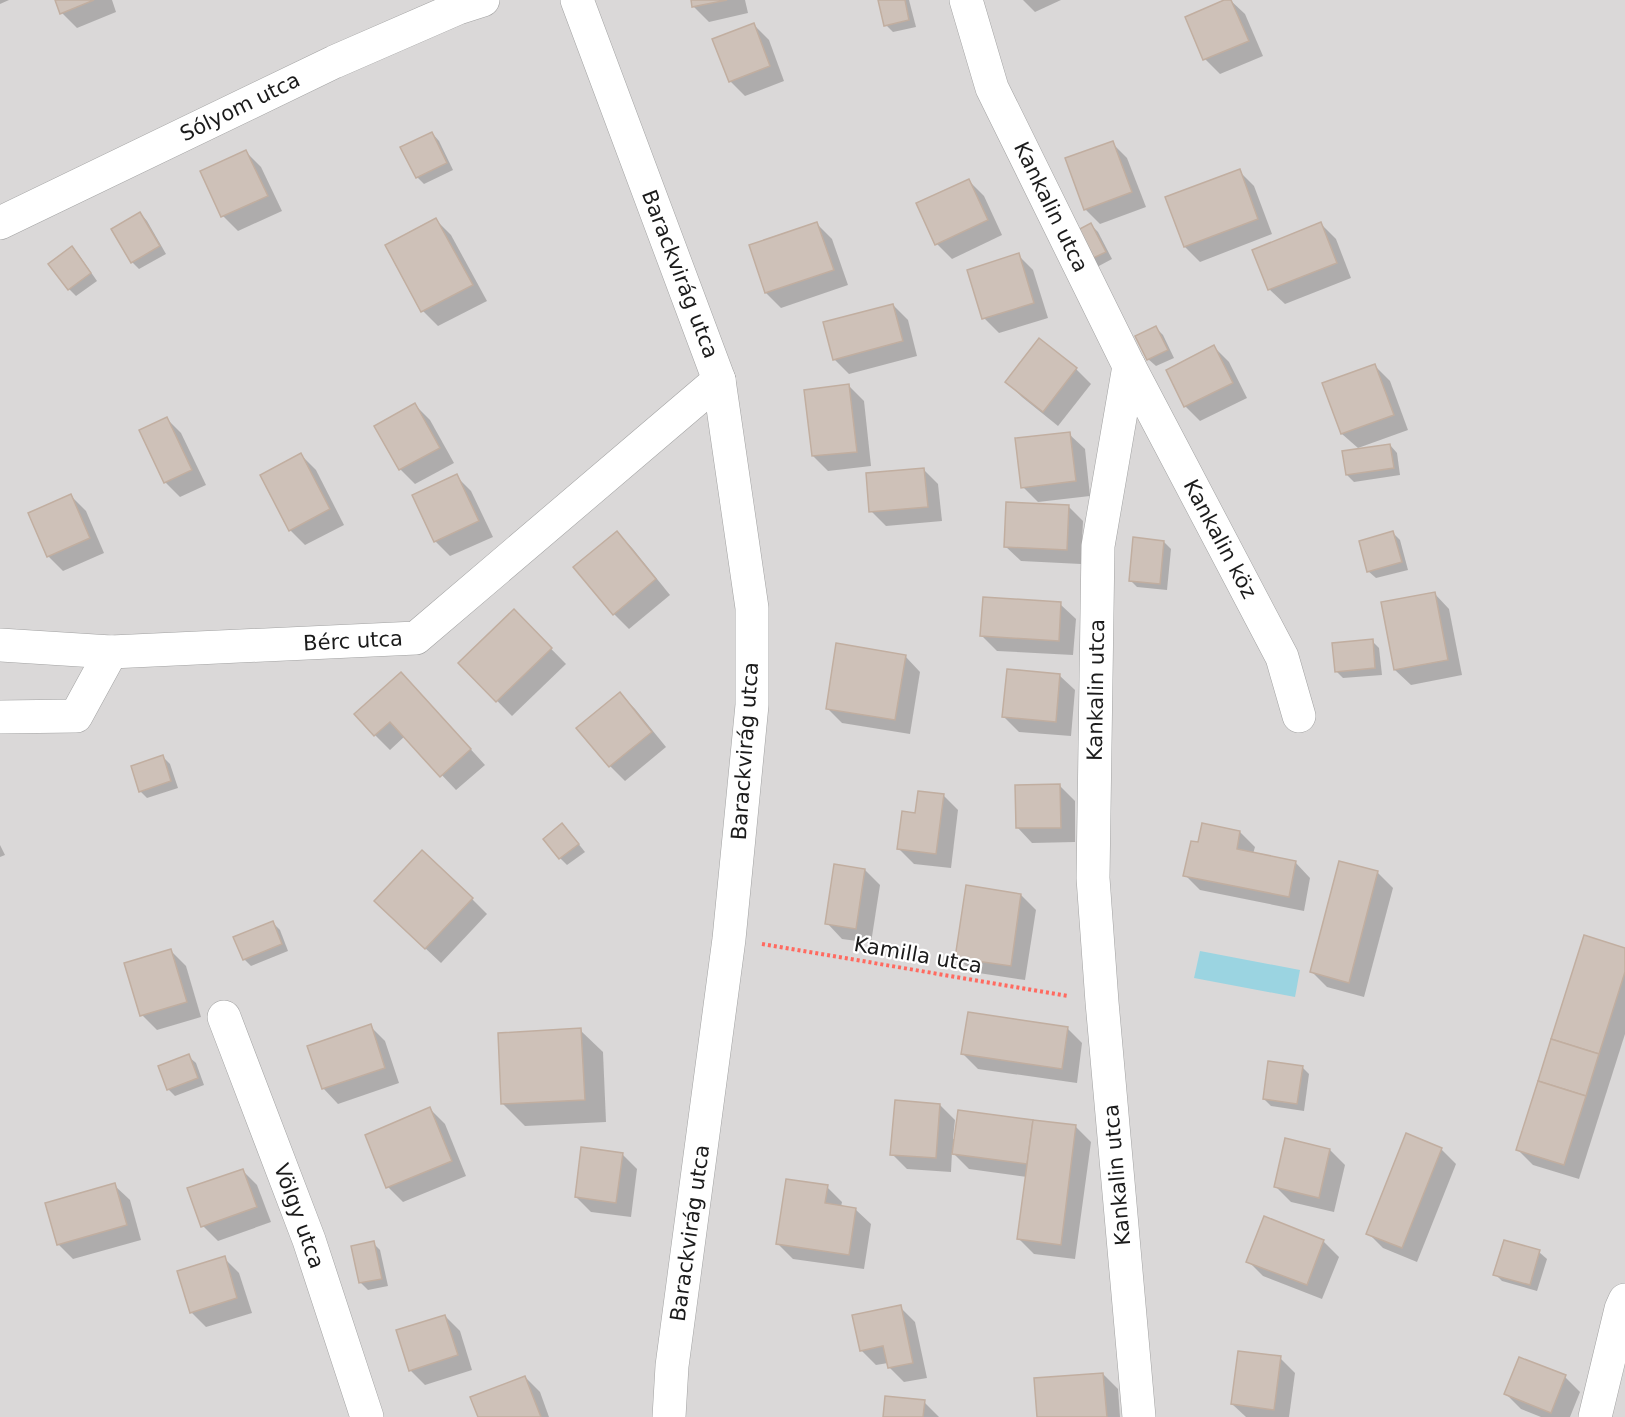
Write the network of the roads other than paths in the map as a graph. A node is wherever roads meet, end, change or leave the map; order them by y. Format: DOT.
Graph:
graph roads {
  1 [pos="483,0"];
  2 [pos="577,0"];
  3 [pos="966,0"];
  4 [pos="0,223"];
  5 [pos="1129,366"];
  6 [pos="719,380"];
  7 [pos="0,645"];
  8 [pos="111,652"];
  9 [pos="1299,716"];
  10 [pos="0,717"];
  11 [pos="224,1017"];
  12 [pos="1625,1300"];
  13 [pos="367,1417"];
  14 [pos="669,1417"];
  15 [pos="1139,1417"];
  16 [pos="1595,1417"];
  1 -- 4 [label="street, Sólyom utca"];
  2 -- 6 [label="street, Barackvirág utca"];
  3 -- 5 [label="street, Kankalin utca"];
  5 -- 9 [label="street, Kankalin köz"];
  5 -- 15 [label="street, Kankalin utca"];
  6 -- 8 [label="street, Bérc utca"];
  6 -- 14 [label="street, Barackvirág utca"];
  7 -- 8 [label="street, Bérc utca"];
  8 -- 10 [label="street"];
  11 -- 13 [label="street, Völgy utca"];
  12 -- 16 [label="street"];
}
